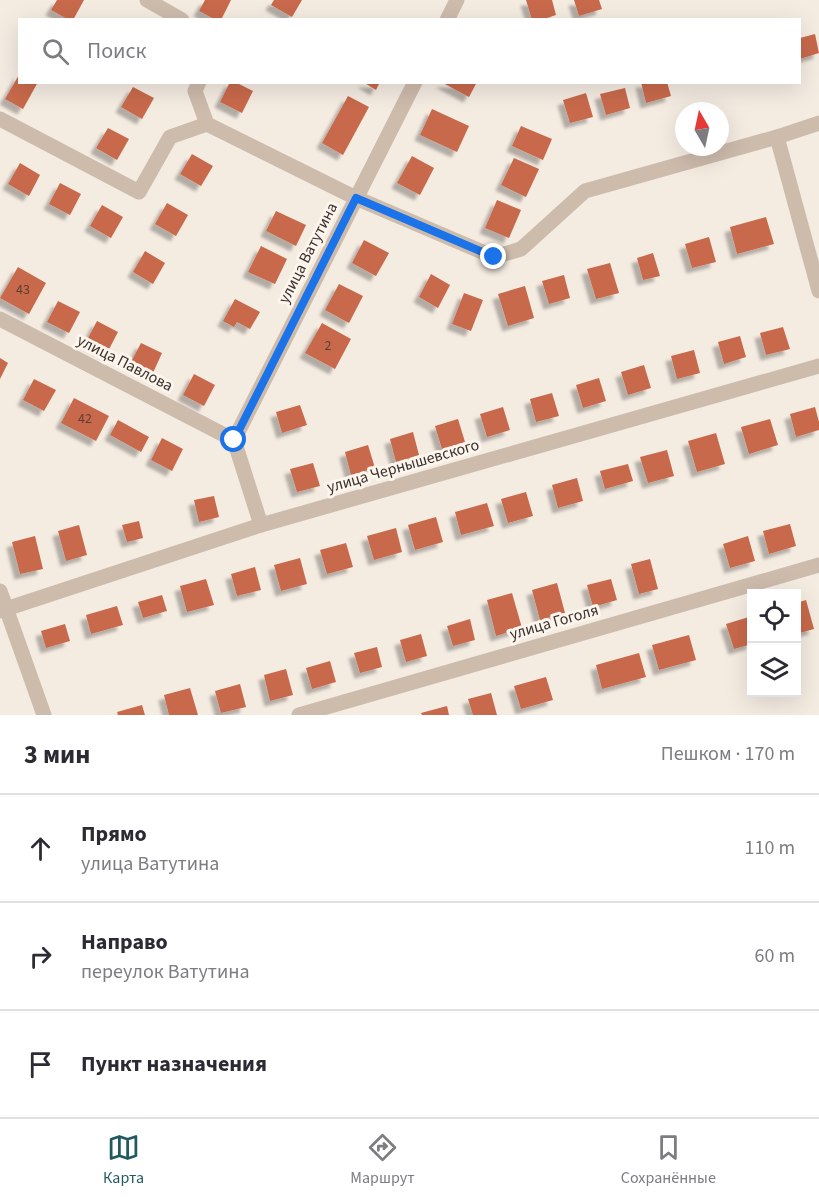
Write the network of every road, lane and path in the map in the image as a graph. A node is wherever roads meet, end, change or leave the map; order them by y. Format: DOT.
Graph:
graph roads {
  1 [pos="147,0"];
  2 [pos="458,0"];
  3 [pos="178,18"];
  4 [pos="448,18"];
  5 [pos="198,84"];
  6 [pos="414,84"];
  7 [pos="0,119"];
  8 [pos="819,123"];
  9 [pos="207,124"];
  10 [pos="777,138"];
  11 [pos="356,198"];
  12 [pos="819,291"];
  13 [pos="0,319"];
  14 [pos="819,366"];
  15 [pos="234,440"];
  16 [pos="261,525"];
  17 [pos="819,564"];
  18 [pos="0,591"];
  19 [pos="3,610"];
  20 [pos="44,715"];
  21 [pos="299,715"];
  1 -- 3 [label="street"];
  2 -- 4 [label="street"];
  5 -- 9 [label="street"];
  6 -- 11 [label="street, улица Ватутина"];
  7 -- 9 [label="street"];
  8 -- 10 [label="street"];
  9 -- 11 [label="street"];
  10 -- 11 [label="street"];
  10 -- 12 [label="street"];
  11 -- 15 [label="street, улица Ватутина"];
  13 -- 15 [label="street, улица Павлова"];
  14 -- 16 [label="street, улица Чернышевского"];
  15 -- 16 [label="street"];
  16 -- 19 [label="street, улица Чернышевского"];
  17 -- 21 [label="street, улица Гоголя"];
  18 -- 19 [label="street"];
  19 -- 20 [label="street"];
}
